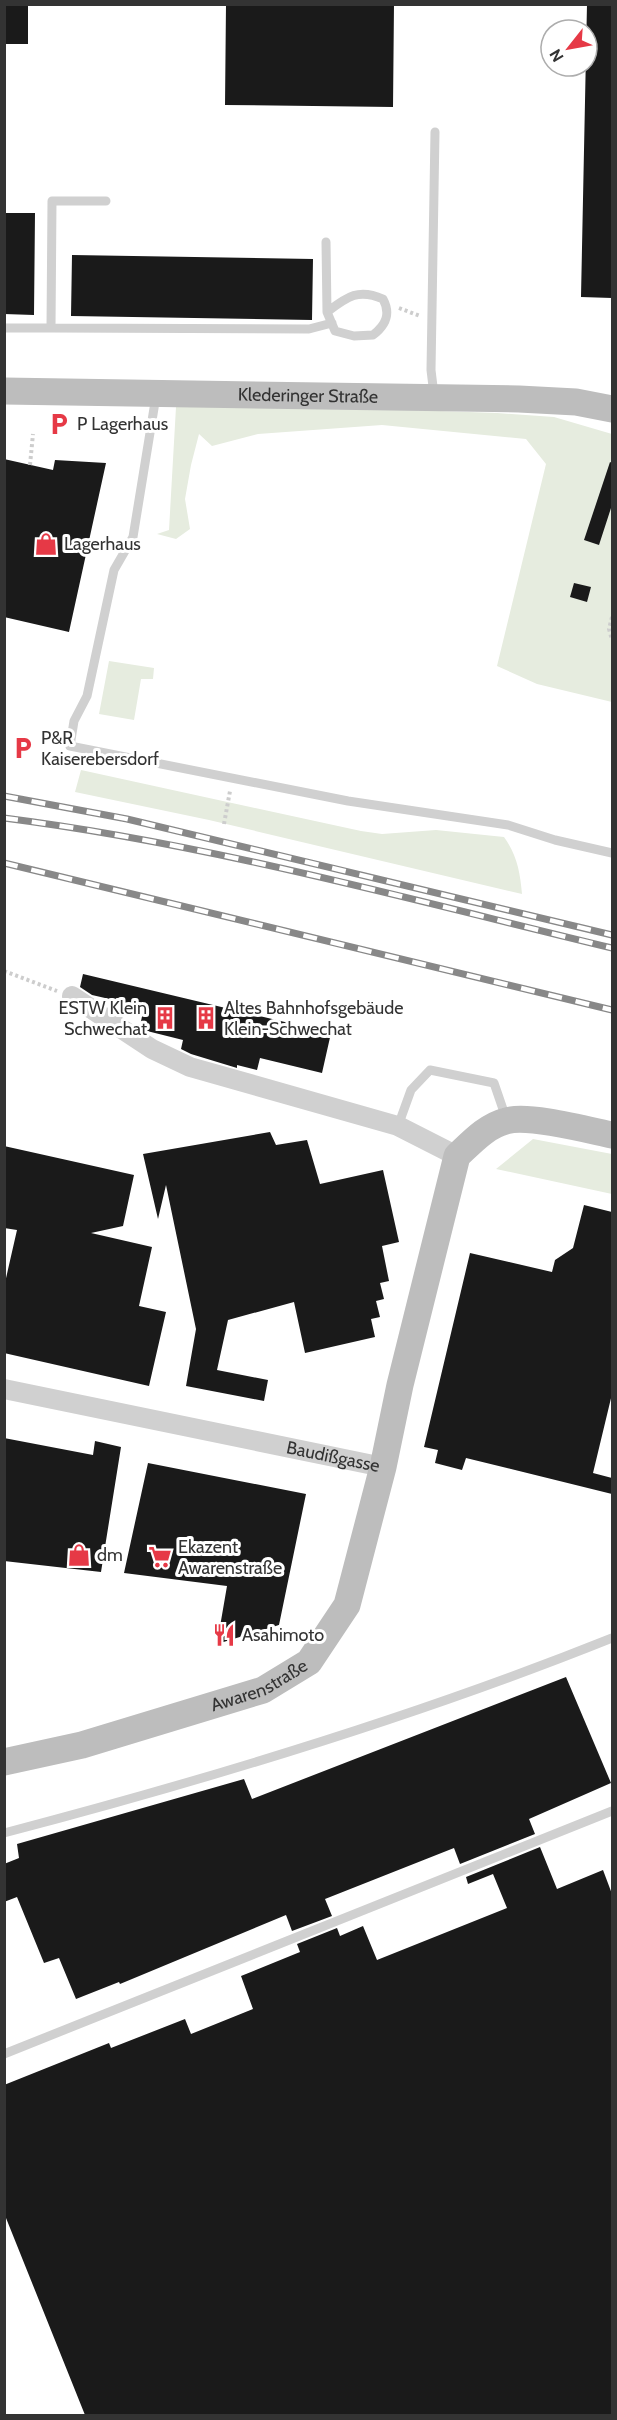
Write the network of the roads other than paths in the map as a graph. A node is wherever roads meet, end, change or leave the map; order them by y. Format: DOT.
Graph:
graph roads {
  1 [pos="435,132"];
  2 [pos="106,201"];
  3 [pos="326,242"];
  4 [pos="327,312"];
  5 [pos="332,323"];
  6 [pos="4,328"];
  7 [pos="51,328"];
  8 [pos="4,391"];
  9 [pos="156,393"];
  10 [pos="434,397"];
  11 [pos="612,409"];
  12 [pos="612,853"];
  13 [pos="72,996"];
  14 [pos="507,1120"];
  15 [pos="398,1126"];
  16 [pos="612,1135"];
  17 [pos="457,1156"];
  18 [pos="4,1389"];
  19 [pos="383,1467"];
  20 [pos="612,1638"];
  21 [pos="4,1762"];
  22 [pos="612,1811"];
  23 [pos="4,1833"];
  24 [pos="4,2054"];
  1 -- 10 [label="lane"];
  2 -- 7 [label="lane"];
  3 -- 4 [label="lane"];
  4 -- 5 [label="lane"];
  4 -- 5 [label="lane"];
  5 -- 7 [label="lane"];
  6 -- 7 [label="lane"];
  8 -- 9 [label="street, Klederinger Straße"];
  9 -- 10 [label="street, Klederinger Straße"];
  9 -- 12 [label="lane"];
  10 -- 11 [label="street, Klederinger Straße"];
  13 -- 15 [label="street"];
  14 -- 15 [label="lane"];
  14 -- 16 [label="street"];
  14 -- 17 [label="street"];
  15 -- 17 [label="street"];
  17 -- 19 [label="street, Baudißgasse"];
  18 -- 19 [label="street, Baudißgasse"];
  19 -- 21 [label="street, Awarenstraße"];
  20 -- 23 [label="lane"];
  22 -- 24 [label="lane"];
}
